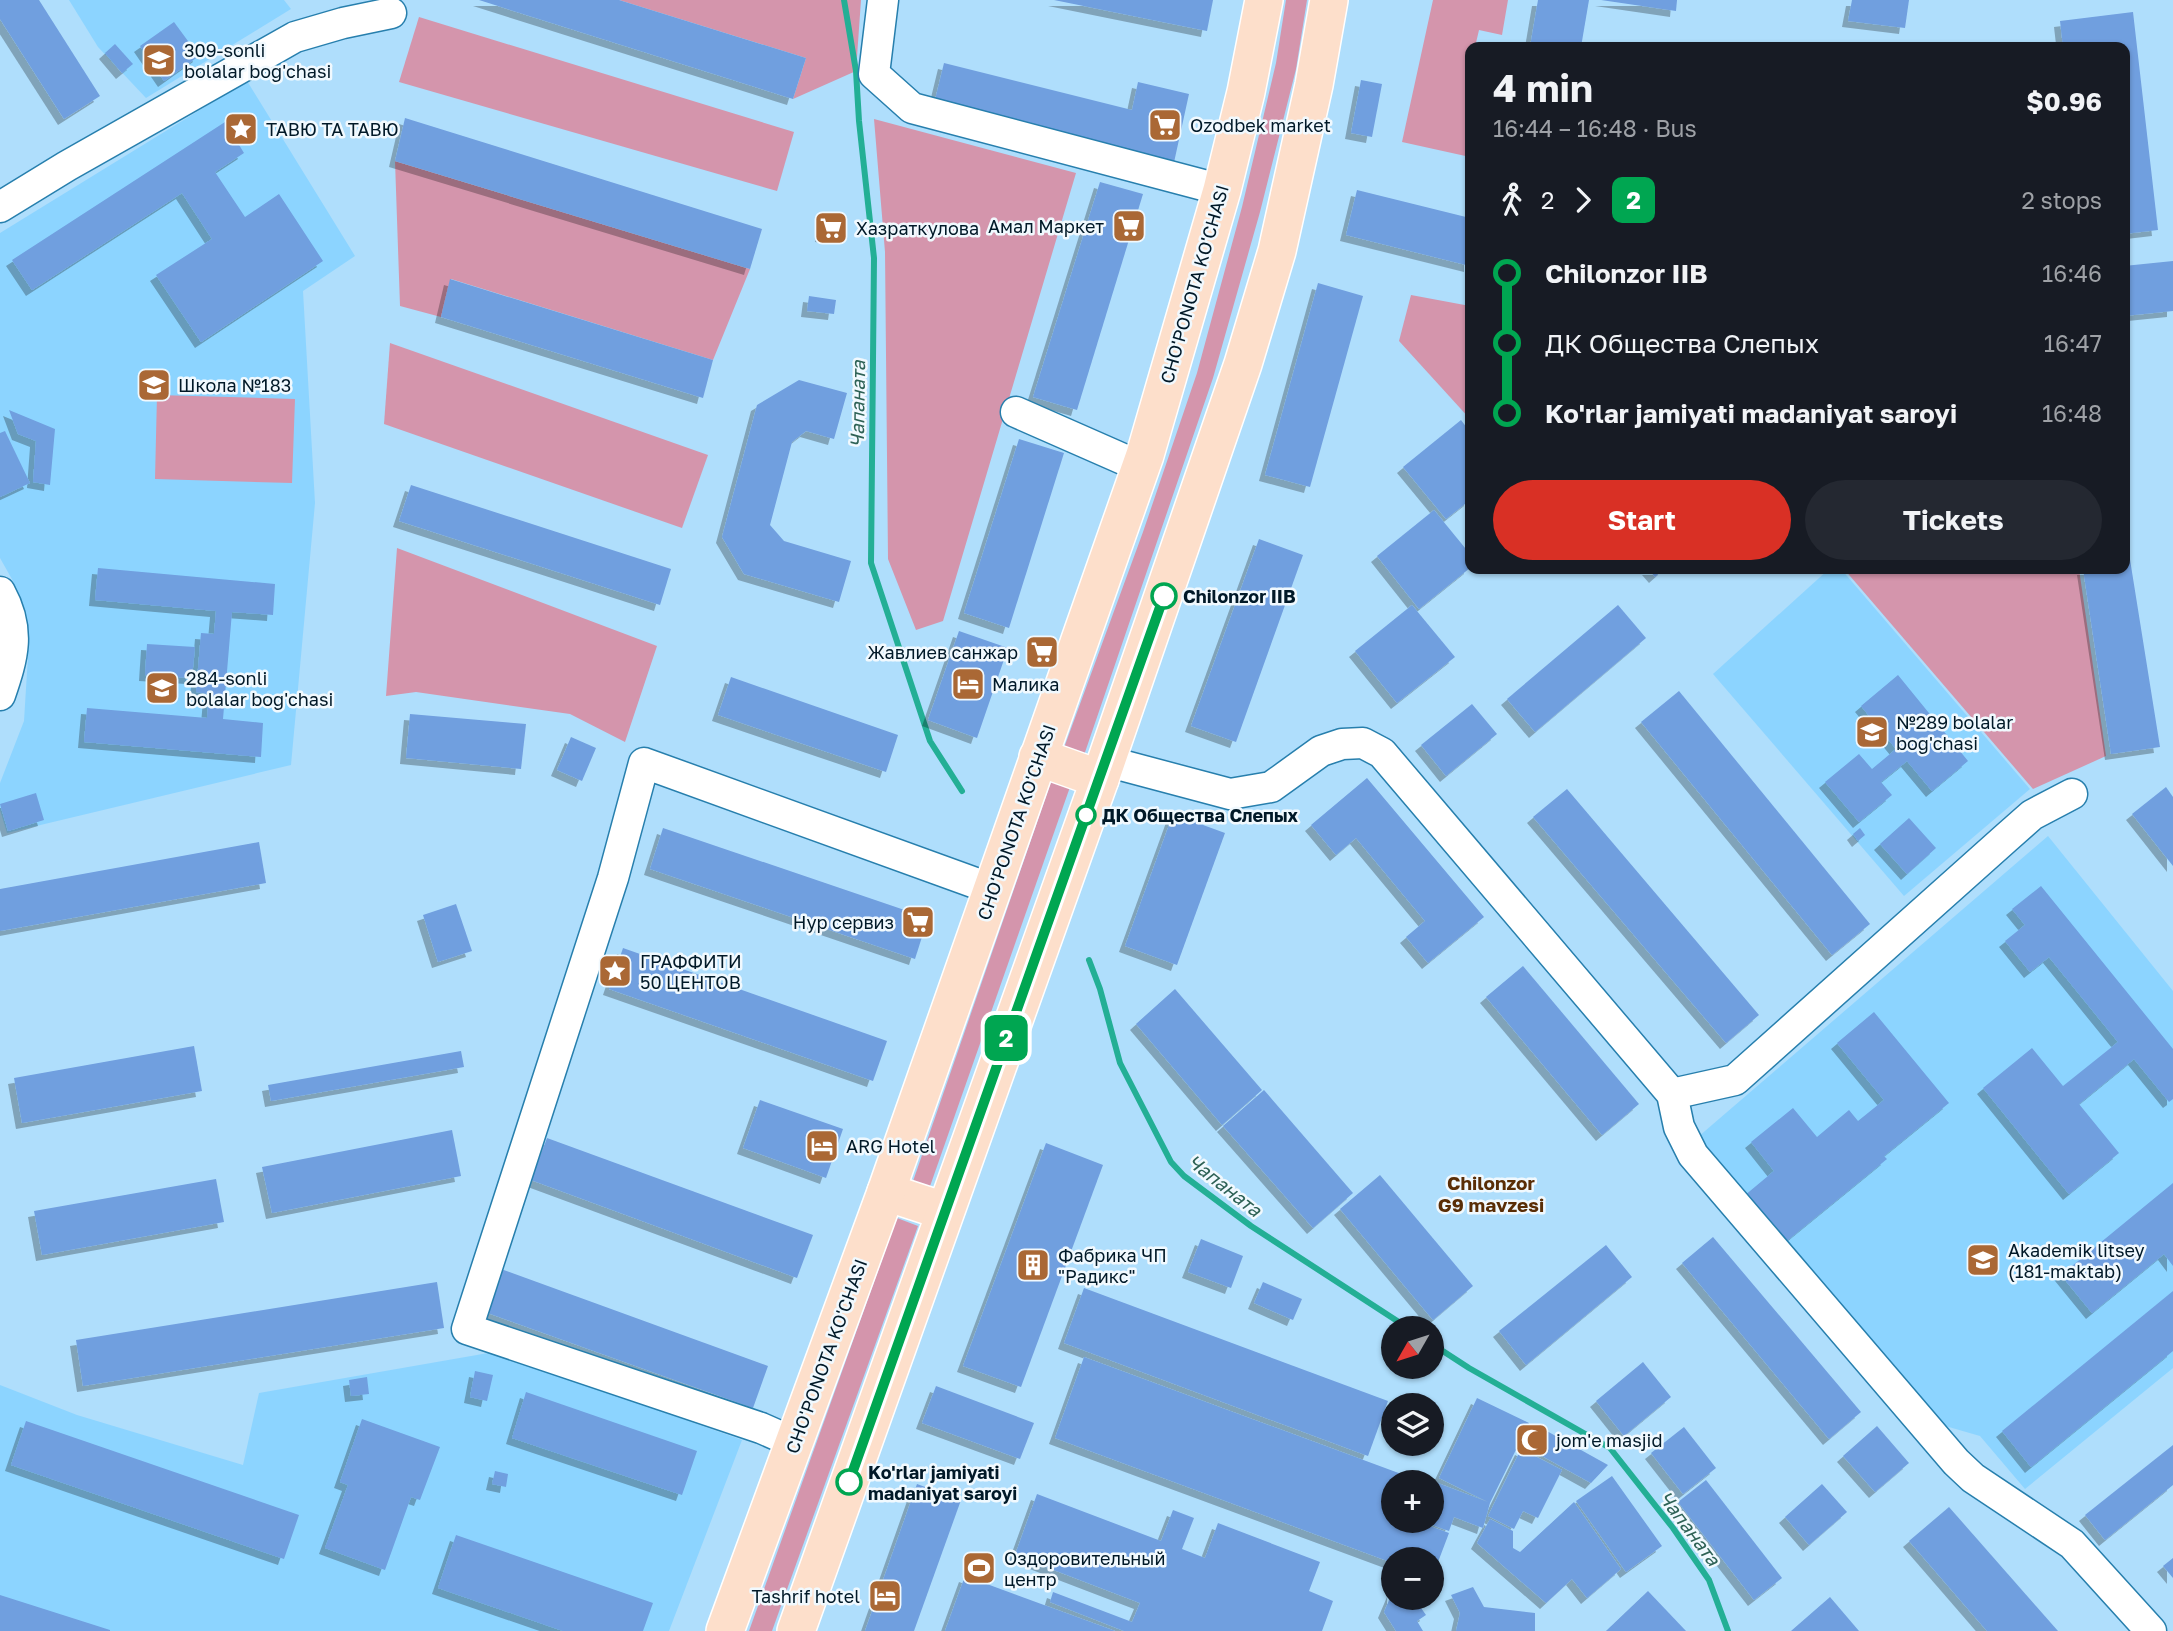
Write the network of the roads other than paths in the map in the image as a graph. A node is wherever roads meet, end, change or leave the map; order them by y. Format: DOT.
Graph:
graph roads {
  1 [pos="883,0"];
  2 [pos="1264,0"];
  3 [pos="1329,0"];
  4 [pos="391,13"];
  5 [pos="1222,190"];
  6 [pos="0,206"];
  7 [pos="1016,412"];
  8 [pos="1141,467"];
  9 [pos="0,593"];
  10 [pos="0,695"];
  11 [pos="1038,757"];
  12 [pos="1103,770"];
  13 [pos="2072,794"];
  14 [pos="992,888"];
  15 [pos="1735,1080"];
  16 [pos="1672,1094"];
  17 [pos="1679,1127"];
  18 [pos="886,1192"];
  19 [pos="944,1211"];
  20 [pos="794,1443"];
  21 [pos="724,1631"];
  22 [pos="796,1631"];
  23 [pos="2151,1631"];
  1 -- 5 [label="street"];
  2 -- 5 [label="main road, CHO'PONOTA KO'CHASI"];
  3 -- 12 [label="main road"];
  4 -- 6 [label="street"];
  5 -- 8 [label="main road, CHO'PONOTA KO'CHASI"];
  7 -- 8 [label="street"];
  8 -- 11 [label="main road, CHO'PONOTA KO'CHASI"];
  9 -- 10 [label="street"];
  11 -- 12 [label="main road"];
  11 -- 14 [label="main road, CHO'PONOTA KO'CHASI"];
  12 -- 16 [label="street"];
  12 -- 19 [label="main road"];
  13 -- 15 [label="street"];
  14 -- 18 [label="main road, CHO'PONOTA KO'CHASI"];
  14 -- 20 [label="street"];
  15 -- 16 [label="street"];
  15 -- 17 [label="street"];
  16 -- 17 [label="street"];
  17 -- 23 [label="street"];
  18 -- 19 [label="main road"];
  18 -- 20 [label="main road, CHO'PONOTA KO'CHASI"];
  19 -- 22 [label="main road"];
  20 -- 21 [label="main road, CHO'PONOTA KO'CHASI"];
}
